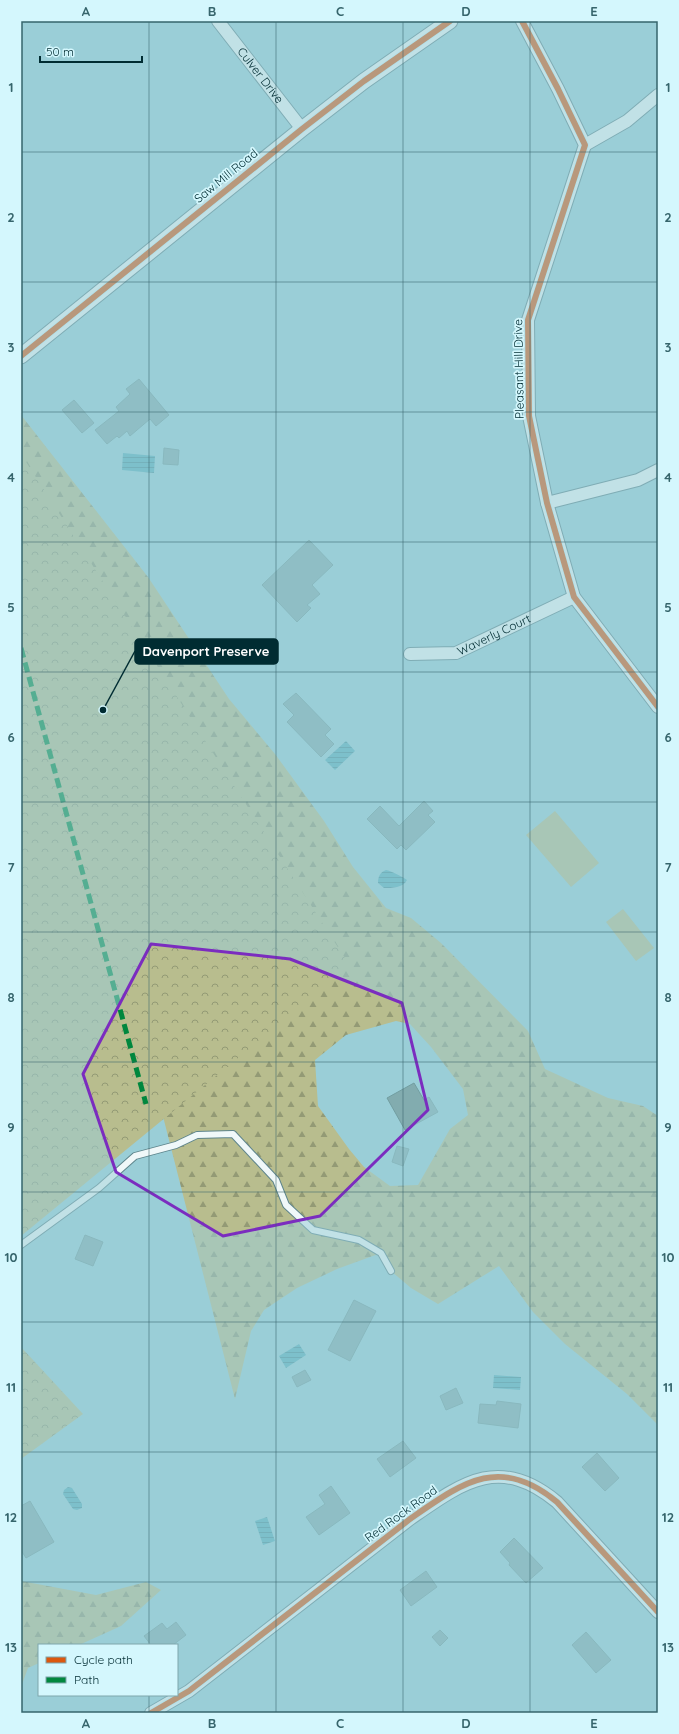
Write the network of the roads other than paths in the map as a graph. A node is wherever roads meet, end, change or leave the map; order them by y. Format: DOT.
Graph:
graph roads {
  1 [pos="218,21"];
  2 [pos="450,21"];
  3 [pos="522,21"];
  4 [pos="658,95"];
  5 [pos="302,129"];
  6 [pos="585,145"];
  7 [pos="21,356"];
  8 [pos="658,470"];
  9 [pos="547,502"];
  10 [pos="574,597"];
  11 [pos="410,654"];
  12 [pos="658,707"];
  13 [pos="21,1245"];
  14 [pos="391,1272"];
  15 [pos="658,1612"];
  16 [pos="151,1713"];
  1 -- 5 [label="street, Culver Drive"];
  2 -- 5 [label="street, Saw Mill Road"];
  3 -- 6 [label="street"];
  4 -- 6 [label="street"];
  5 -- 7 [label="street, Saw Mill Road"];
  6 -- 9 [label="street, Pleasant Hill Drive"];
  8 -- 9 [label="street"];
  9 -- 10 [label="street, Pleasant Hill Drive"];
  10 -- 11 [label="street, Waverly Court"];
  10 -- 12 [label="street, Pleasant Hill Drive"];
  13 -- 14 [label="lane"];
  15 -- 16 [label="street, Red Rock Road"];
}
